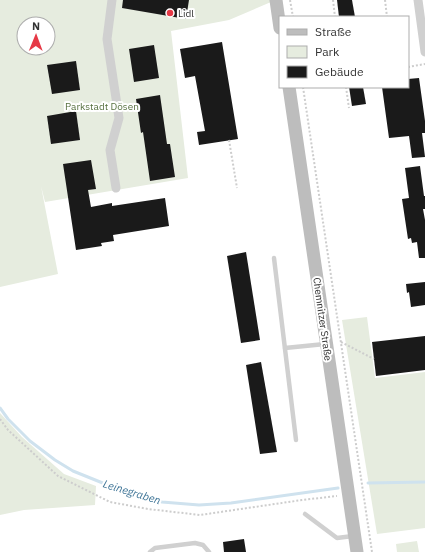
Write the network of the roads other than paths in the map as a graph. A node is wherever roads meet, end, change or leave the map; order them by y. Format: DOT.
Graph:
graph roads {
  1 [pos="112,0"];
  2 [pos="276,0"];
  3 [pos="418,0"];
  4 [pos="279,21"];
  5 [pos="424,37"];
  6 [pos="425,52"];
  7 [pos="289,88"];
  8 [pos="116,188"];
  9 [pos="274,258"];
  10 [pos="326,344"];
  11 [pos="285,348"];
  12 [pos="296,440"];
  13 [pos="305,514"];
  14 [pos="354,536"];
  15 [pos="150,552"];
  16 [pos="208,552"];
  17 [pos="357,552"];
  1 -- 8 [label="street"];
  2 -- 4 [label="main road"];
  3 -- 5 [label="street"];
  5 -- 6 [label="street"];
  7 -- 10 [label="main road, Chemnitzer Straße"];
  9 -- 11 [label="lane"];
  10 -- 11 [label="lane"];
  10 -- 14 [label="main road, Chemnitzer Straße"];
  11 -- 12 [label="lane"];
  13 -- 14 [label="lane"];
  14 -- 17 [label="main road, Chemnitzer Straße"];
  15 -- 16 [label="lane"];
}
